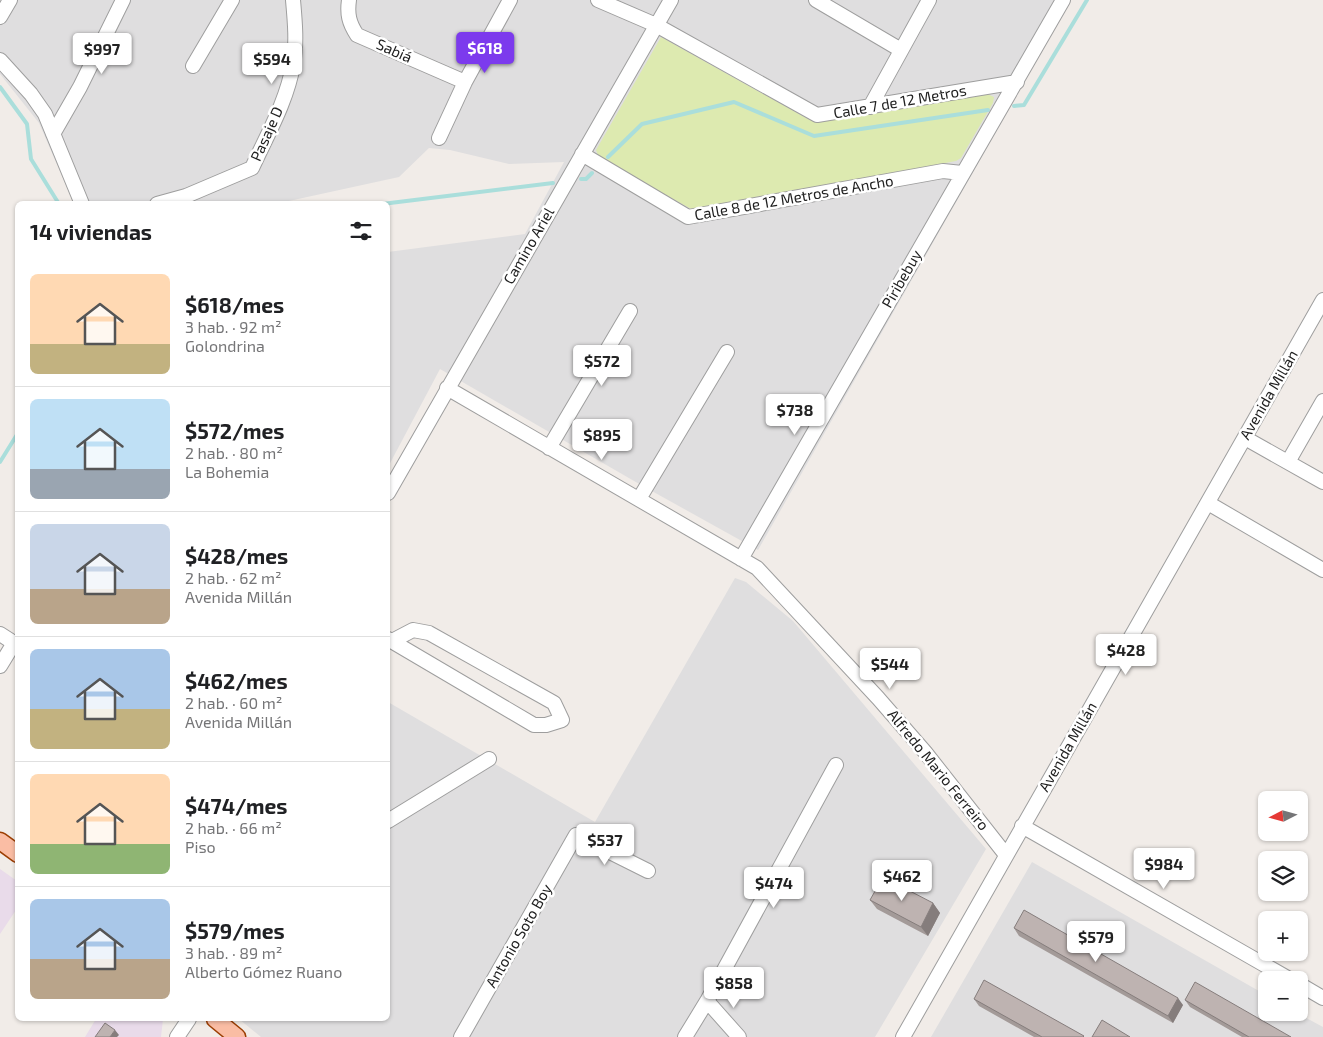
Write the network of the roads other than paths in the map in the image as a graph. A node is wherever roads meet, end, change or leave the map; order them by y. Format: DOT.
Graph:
graph roads {
  1 [pos="10,0"];
  2 [pos="123,0"];
  3 [pos="232,0"];
  4 [pos="293,0"];
  5 [pos="349,0"];
  6 [pos="510,0"];
  7 [pos="598,0"];
  8 [pos="671,0"];
  9 [pos="816,0"];
  10 [pos="929,0"];
  11 [pos="1063,0"];
  12 [pos="0,17"];
  13 [pos="656,25"];
  14 [pos="901,50"];
  15 [pos="0,60"];
  16 [pos="193,66"];
  17 [pos="465,82"];
  18 [pos="1017,82"];
  19 [pos="870,107"];
  20 [pos="53,134"];
  21 [pos="439,138"];
  22 [pos="582,154"];
  23 [pos="962,173"];
  24 [pos="81,201"];
  25 [pos="168,201"];
  26 [pos="1323,300"];
  27 [pos="630,311"];
  28 [pos="727,352"];
  29 [pos="448,388"];
  30 [pos="1323,401"];
  31 [pos="1245,438"];
  32 [pos="549,448"];
  33 [pos="1288,462"];
  34 [pos="1323,482"];
  35 [pos="390,490"];
  36 [pos="639,499"];
  37 [pos="1208,503"];
  38 [pos="741,559"];
  39 [pos="1323,570"];
  40 [pos="0,634"];
  41 [pos="390,640"];
  42 [pos="0,666"];
  43 [pos="489,759"];
  44 [pos="836,765"];
  45 [pos="390,820"];
  46 [pos="1022,826"];
  47 [pos="0,841"];
  48 [pos="15,852"];
  49 [pos="1006,855"];
  50 [pos="648,871"];
  51 [pos="1275,971"];
  52 [pos="1308,989"];
  53 [pos="1323,998"];
  54 [pos="707,1001"];
  55 [pos="188,1021"];
  56 [pos="217,1021"];
  57 [pos="233,1036"];
  58 [pos="176,1037"];
  59 [pos="461,1037"];
  60 [pos="685,1037"];
  61 [pos="739,1037"];
  62 [pos="903,1037"];
  1 -- 12 [label="street"];
  2 -- 20 [label="street"];
  3 -- 16 [label="street"];
  4 -- 25 [label="street, Pasaje D"];
  5 -- 17 [label="street, Sabiá"];
  6 -- 17 [label="street"];
  7 -- 13 [label="street, Calle 7 de 12 Metros"];
  8 -- 13 [label="street, Camino Ariel"];
  9 -- 14 [label="street"];
  10 -- 14 [label="street"];
  11 -- 18 [label="street, Piribebuy"];
  13 -- 19 [label="street, Calle 7 de 12 Metros"];
  13 -- 22 [label="street, Camino Ariel"];
  14 -- 19 [label="street"];
  15 -- 20 [label="street"];
  17 -- 21 [label="street"];
  18 -- 19 [label="street, Calle 7 de 12 Metros"];
  18 -- 23 [label="street, Piribebuy"];
  20 -- 24 [label="street"];
  22 -- 23 [label="street, Calle 8 de 12 Metros de Ancho"];
  22 -- 29 [label="street, Camino Ariel"];
  23 -- 38 [label="street, Piribebuy"];
  26 -- 31 [label="street, Avenida Millán"];
  27 -- 32 [label="street"];
  28 -- 36 [label="street"];
  29 -- 32 [label="street, Alfredo Mario Ferreiro"];
  29 -- 35 [label="street, Camino Ariel"];
  30 -- 33 [label="street"];
  31 -- 33 [label="street"];
  31 -- 37 [label="street, Avenida Millán"];
  32 -- 36 [label="street, Alfredo Mario Ferreiro"];
  33 -- 34 [label="street"];
  36 -- 38 [label="street, Alfredo Mario Ferreiro"];
  37 -- 39 [label="street"];
  37 -- 46 [label="street, Avenida Millán"];
  38 -- 49 [label="street, Alfredo Mario Ferreiro"];
  40 -- 42 [label="street"];
  41 -- 41 [label="street"];
  43 -- 45 [label="street"];
  44 -- 54 [label="street"];
  46 -- 49 [label="street, Avenida Millán"];
  46 -- 51 [label="street"];
  47 -- 48 [label="main road"];
  49 -- 62 [label="street, Avenida Millán"];
  50 -- 59 [label="street, Antonio Soto Boy"];
  52 -- 53 [label="street"];
  54 -- 60 [label="street"];
  54 -- 61 [label="street"];
  55 -- 58 [label="street"];
  56 -- 57 [label="main road"];
}
